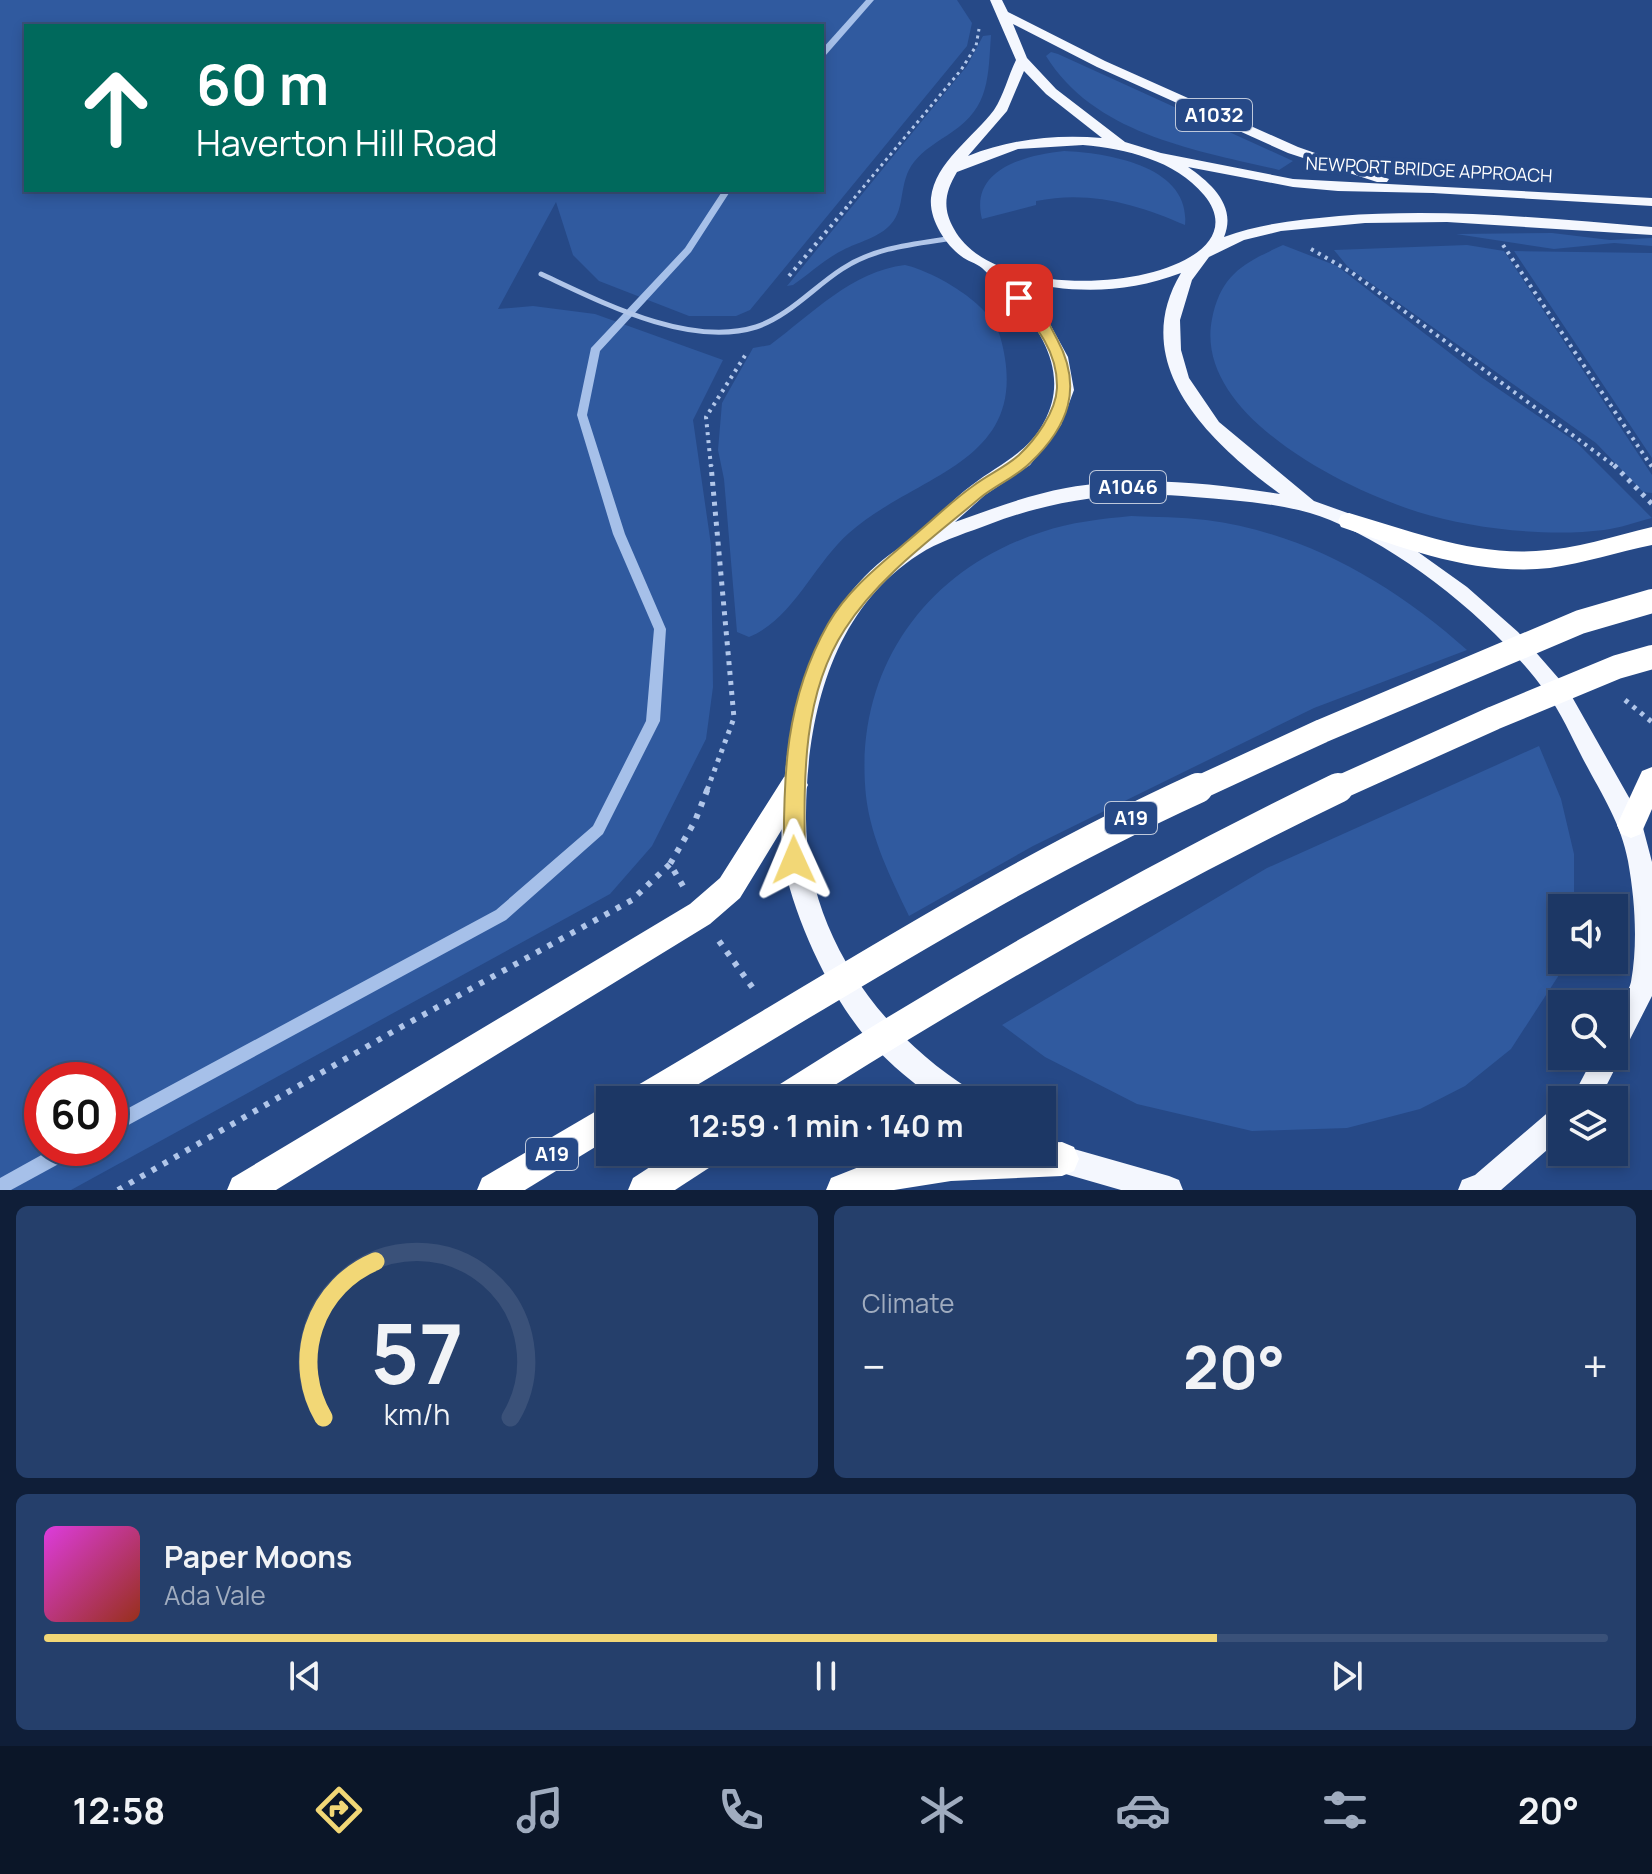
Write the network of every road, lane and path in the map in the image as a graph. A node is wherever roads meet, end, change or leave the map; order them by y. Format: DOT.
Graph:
graph roads {
  1 [pos="996,0"];
  2 [pos="1006,15"];
  3 [pos="976,16"];
  4 [pos="1022,61"];
  5 [pos="1121,146"];
  6 [pos="1158,157"];
  7 [pos="953,169"];
  8 [pos="1433,189"];
  9 [pos="1652,202"];
  10 [pos="1652,231"];
  11 [pos="953,238"];
  12 [pos="1503,245"];
  13 [pos="1204,254"];
  14 [pos="983,264"];
  15 [pos="1351,272"];
  16 [pos="541,274"];
  17 [pos="757,327"];
  18 [pos="1652,467"];
  19 [pos="1652,504"];
  20 [pos="1308,505"];
  21 [pos="1349,521"];
  22 [pos="1652,536"];
  23 [pos="917,546"];
  24 [pos="1652,601"];
  25 [pos="1652,657"];
  26 [pos="1652,779"];
  27 [pos="794,785"];
  28 [pos="1631,825"];
  29 [pos="670,864"];
  30 [pos="1651,910"];
  31 [pos="700,914"];
  32 [pos="759,996"];
  33 [pos="1628,1016"];
  34 [pos="666,1086"];
  35 [pos="804,1086"];
  36 [pos="938,1086"];
  37 [pos="596,1128"];
  38 [pos="1548,1131"];
  39 [pos="1056,1155"];
  40 [pos="682,1166"];
  41 [pos="927,1166"];
  42 [pos="118,1190"];
  43 [pos="244,1190"];
  44 [pos="494,1190"];
  45 [pos="645,1190"];
  46 [pos="843,1190"];
  47 [pos="1169,1190"];
  48 [pos="1472,1190"];
  1 -- 2 [label="main road, A1046"];
  2 -- 4 [label="main road, A1046"];
  2 -- 8 [label="main road, A1032"];
  3 -- 17 [label="path"];
  4 -- 5 [label="main road, A1046"];
  4 -- 7 [label="main road, A1046"];
  5 -- 6 [label="main road, A1046"];
  5 -- 7 [label="main road, A1046"];
  6 -- 8 [label="main road, NEWPORT BRIDGE APPROACH / A1032"];
  6 -- 13 [label="main road, A1046"];
  7 -- 11 [label="main road, A1046"];
  8 -- 9 [label="main road, NEWPORT BRIDGE APPROACH / A1032"];
  10 -- 13 [label="main road"];
  11 -- 14 [label="main road, A1046"];
  11 -- 17 [label="lane"];
  12 -- 18 [label="path"];
  13 -- 14 [label="main road, A1046"];
  13 -- 20 [label="main road, A1046"];
  14 -- 23 [label="main road, A1046"];
  15 -- 19 [label="path"];
  16 -- 17 [label="lane"];
  17 -- 29 [label="path"];
  20 -- 21 [label="main road, A1046"];
  20 -- 23 [label="main road, A1046"];
  21 -- 22 [label="highway"];
  21 -- 28 [label="main road, A1046"];
  23 -- 27 [label="main road, A1046"];
  24 -- 34 [label="highway, A19, bridge"];
  25 -- 35 [label="highway, bridge"];
  26 -- 28 [label="highway"];
  27 -- 31 [label="highway"];
  27 -- 36 [label="main road, A1046"];
  28 -- 30 [label="main road, A1046"];
  29 -- 31 [label="path"];
  29 -- 42 [label="path"];
  30 -- 33 [label="main road, A1046"];
  31 -- 32 [label="path"];
  31 -- 43 [label="highway"];
  37 -- 44 [label="highway, A19"];
  38 -- 48 [label="main road"];
  39 -- 47 [label="main road"];
  40 -- 45 [label="highway"];
  41 -- 46 [label="highway"];
}
